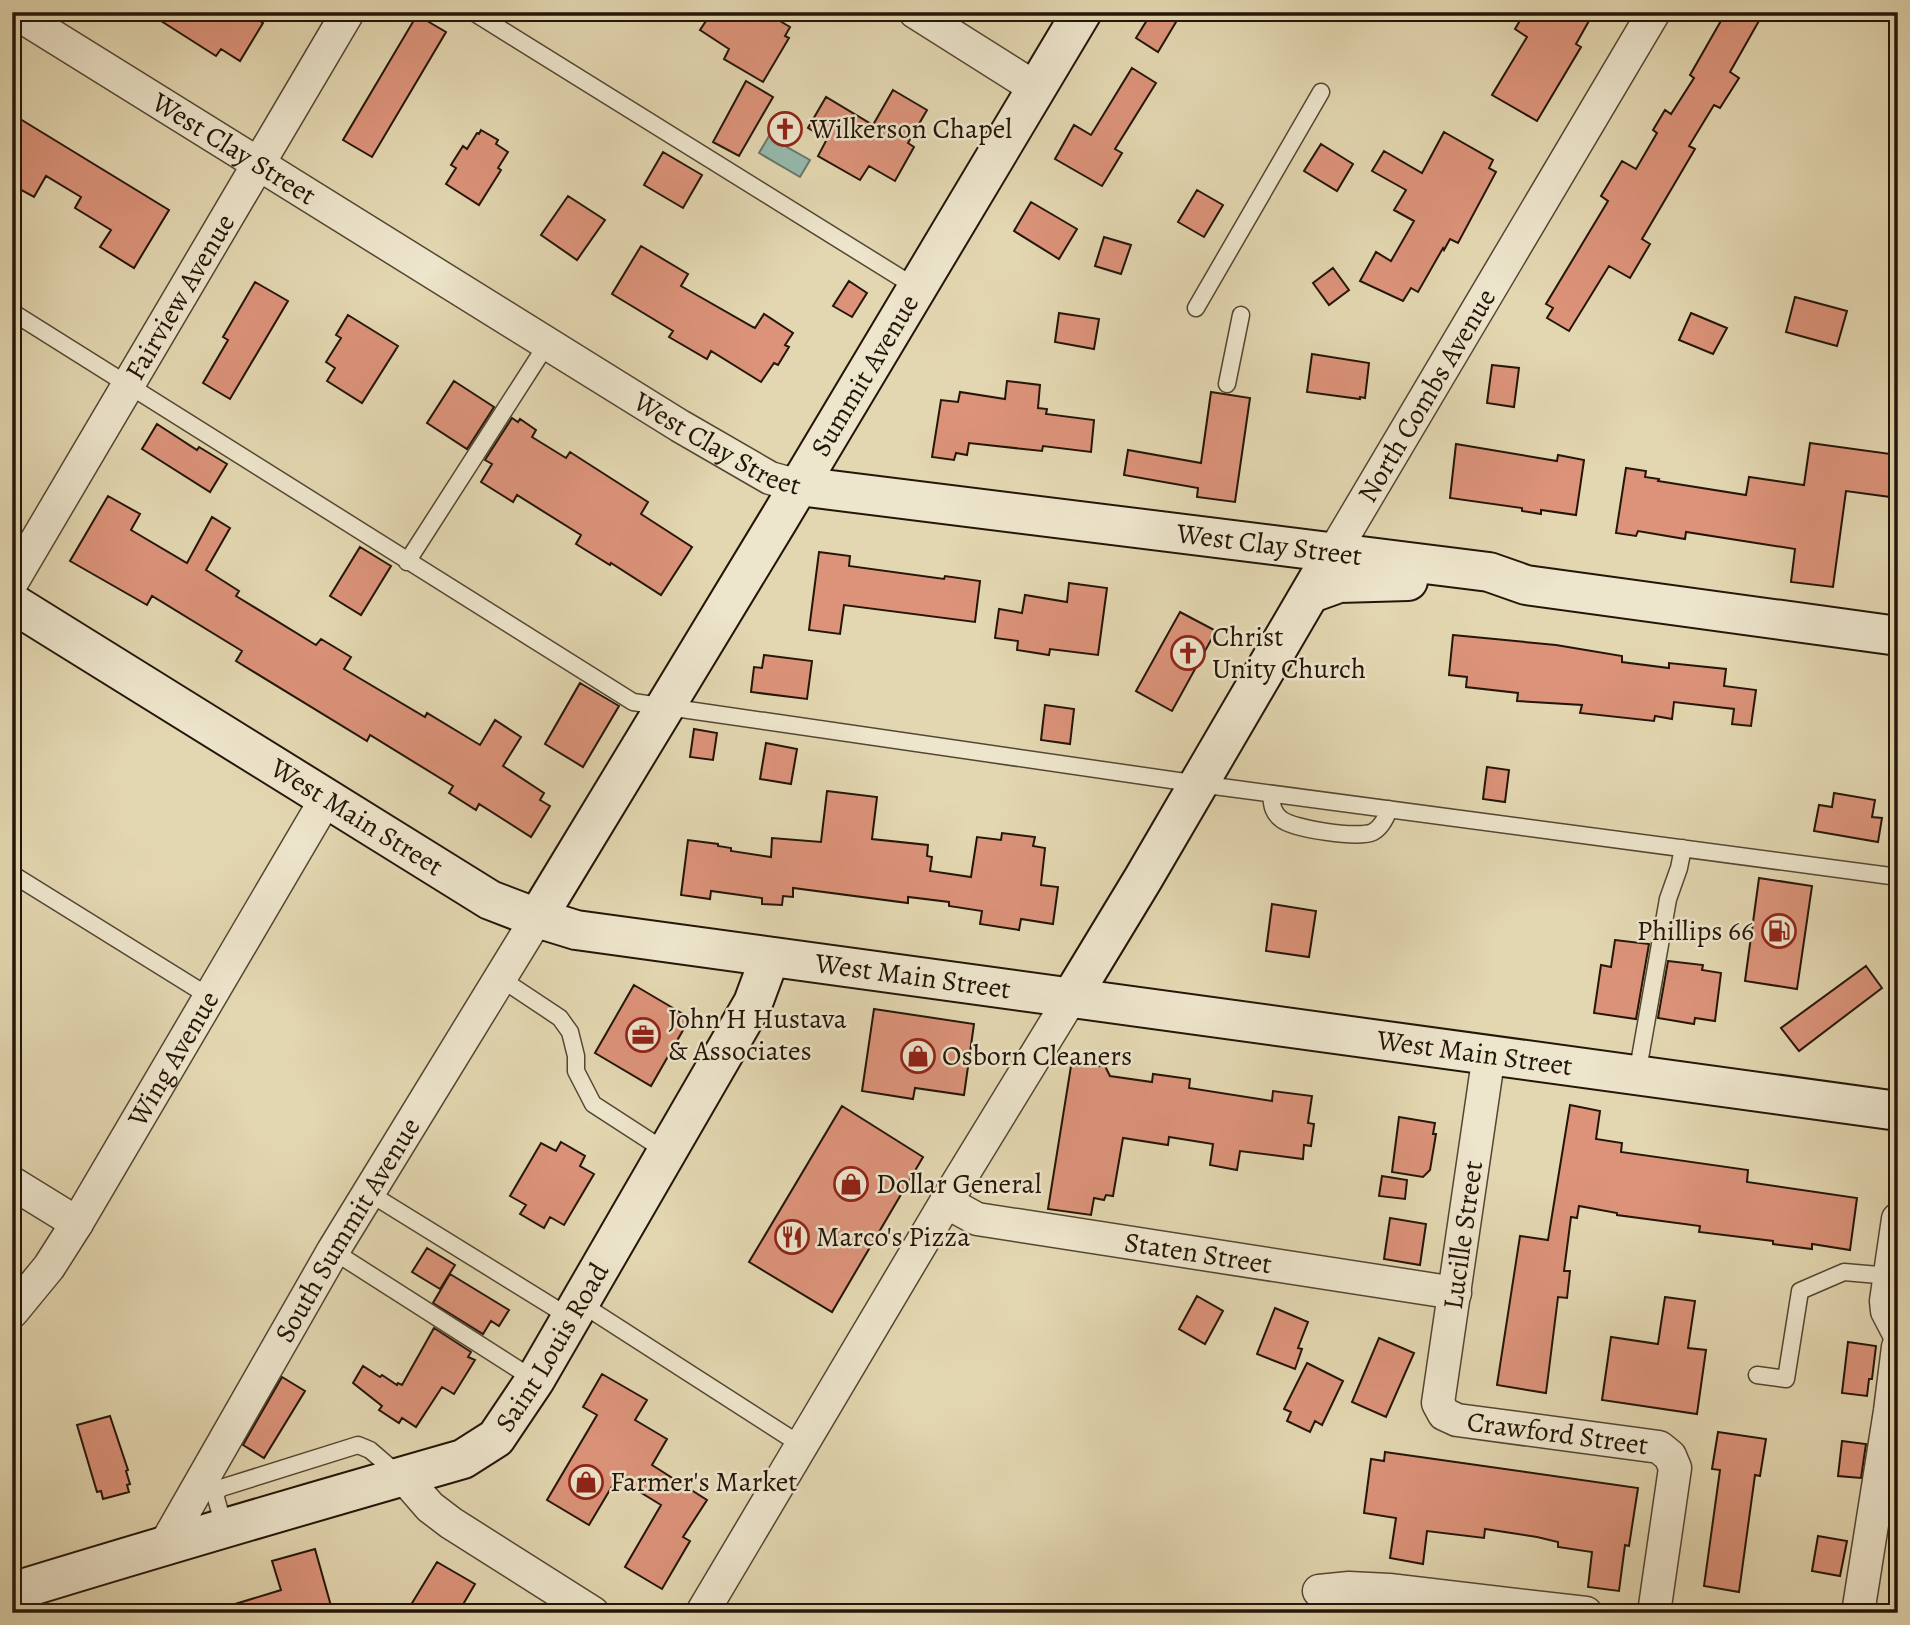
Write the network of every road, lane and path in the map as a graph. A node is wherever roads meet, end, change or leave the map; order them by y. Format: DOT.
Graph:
graph roads {
  1 [pos="14,12"];
  2 [pos="348,12"];
  3 [pos="473,12"];
  4 [pos="915,12"];
  5 [pos="1082,12"];
  6 [pos="1654,12"];
  7 [pos="1037,89"];
  8 [pos="1321,92"];
  9 [pos="257,164"];
  10 [pos="918,289"];
  11 [pos="1195,308"];
  12 [pos="12,312"];
  13 [pos="1241,315"];
  14 [pos="547,344"];
  15 [pos="1227,384"];
  16 [pos="128,385"];
  17 [pos="799,486"];
  18 [pos="1334,552"];
  19 [pos="407,562"];
  20 [pos="12,582"];
  21 [pos="1526,585"];
  22 [pos="1311,593"];
  23 [pos="12,603"];
  24 [pos="1898,636"];
  25 [pos="666,706"];
  26 [pos="1199,784"];
  27 [pos="1271,794"];
  28 [pos="326,799"];
  29 [pos="1389,809"];
  30 [pos="1682,848"];
  31 [pos="12,874"];
  32 [pos="1898,877"];
  33 [pos="537,918"];
  34 [pos="771,957"];
  35 [pos="500,978"];
  36 [pos="1072,996"];
  37 [pos="210,997"];
  38 [pos="1489,1054"];
  39 [pos="1637,1075"];
  40 [pos="1898,1111"];
  41 [pos="667,1152"];
  42 [pos="12,1183"];
  43 [pos="369,1193"];
  44 [pos="946,1202"];
  45 [pos="1898,1219"];
  46 [pos="77,1223"];
  47 [pos="333,1251"];
  48 [pos="1890,1276"];
  49 [pos="1455,1293"];
  50 [pos="575,1311"];
  51 [pos="12,1312"];
  52 [pos="1898,1332"];
  53 [pos="1898,1347"];
  54 [pos="1757,1375"];
  55 [pos="535,1380"];
  56 [pos="1444,1414"];
  57 [pos="801,1446"];
  58 [pos="402,1477"];
  59 [pos="165,1545"];
  60 [pos="1318,1591"];
  61 [pos="12,1592"];
  62 [pos="593,1613"];
  63 [pos="702,1613"];
  64 [pos="1586,1613"];
  65 [pos="1654,1613"];
  66 [pos="1858,1613"];
  1 -- 9 [label="street, West Clay Street"];
  2 -- 9 [label="street, Fairview Avenue"];
  3 -- 10 [label="lane"];
  4 -- 7 [label="street"];
  5 -- 7 [label="main road, Summit Avenue"];
  6 -- 18 [label="street, North Combs Avenue"];
  7 -- 10 [label="main road, Summit Avenue"];
  8 -- 11 [label="lane"];
  9 -- 14 [label="street, West Clay Street"];
  9 -- 16 [label="street, Fairview Avenue"];
  10 -- 17 [label="main road, Summit Avenue"];
  12 -- 16 [label="lane"];
  13 -- 15 [label="lane"];
  14 -- 17 [label="street, West Clay Street"];
  14 -- 19 [label="lane"];
  16 -- 19 [label="lane"];
  16 -- 20 [label="street, Fairview Avenue"];
  17 -- 18 [label="main road, West Clay Street"];
  17 -- 25 [label="main road, Summit Avenue"];
  18 -- 21 [label="main road, West Clay Street"];
  18 -- 22 [label="main road, North Combs Avenue"];
  19 -- 25 [label="lane"];
  21 -- 22 [label="main road, West Clay Street"];
  21 -- 24 [label="main road, West Clay Street"];
  22 -- 26 [label="main road, North Combs Avenue"];
  23 -- 28 [label="main road, West Main Street"];
  25 -- 26 [label="lane"];
  25 -- 33 [label="main road, Summit Avenue"];
  26 -- 27 [label="lane"];
  26 -- 36 [label="main road, North Combs Avenue"];
  27 -- 29 [label="lane"];
  27 -- 29 [label="lane"];
  28 -- 33 [label="main road, West Main Street"];
  28 -- 37 [label="street, Wing Avenue"];
  29 -- 30 [label="lane"];
  30 -- 32 [label="lane"];
  30 -- 39 [label="lane"];
  31 -- 37 [label="lane"];
  33 -- 34 [label="main road, West Main Street"];
  33 -- 35 [label="street, South Summit Avenue"];
  34 -- 36 [label="main road, West Main Street"];
  34 -- 41 [label="main road, Saint Louis Road"];
  35 -- 41 [label="lane"];
  35 -- 43 [label="street, South Summit Avenue"];
  36 -- 38 [label="main road, West Main Street"];
  36 -- 44 [label="street"];
  37 -- 46 [label="street, Wing Avenue"];
  38 -- 39 [label="main road, West Main Street"];
  38 -- 49 [label="street, Lucille Street"];
  39 -- 40 [label="main road, West Main Street"];
  41 -- 50 [label="main road, Saint Louis Road"];
  42 -- 46 [label="street"];
  43 -- 47 [label="street, South Summit Avenue"];
  43 -- 50 [label="lane"];
  44 -- 49 [label="street, Staten Street"];
  44 -- 57 [label="street"];
  45 -- 48 [label="street"];
  46 -- 51 [label="street, Wing Avenue"];
  47 -- 55 [label="lane"];
  47 -- 59 [label="street, South Summit Avenue"];
  48 -- 52 [label="street"];
  48 -- 54 [label="lane"];
  49 -- 56 [label="street, Lucille Street"];
  50 -- 55 [label="main road, Saint Louis Road"];
  50 -- 57 [label="lane"];
  53 -- 66 [label="street"];
  55 -- 58 [label="main road, Saint Louis Road"];
  56 -- 65 [label="street, Crawford Street"];
  57 -- 63 [label="street"];
  58 -- 59 [label="main road, Saint Louis Road"];
  58 -- 62 [label="street"];
  59 -- 61 [label="main road, Saint Louis Road"];
  60 -- 64 [label="street"];
}
